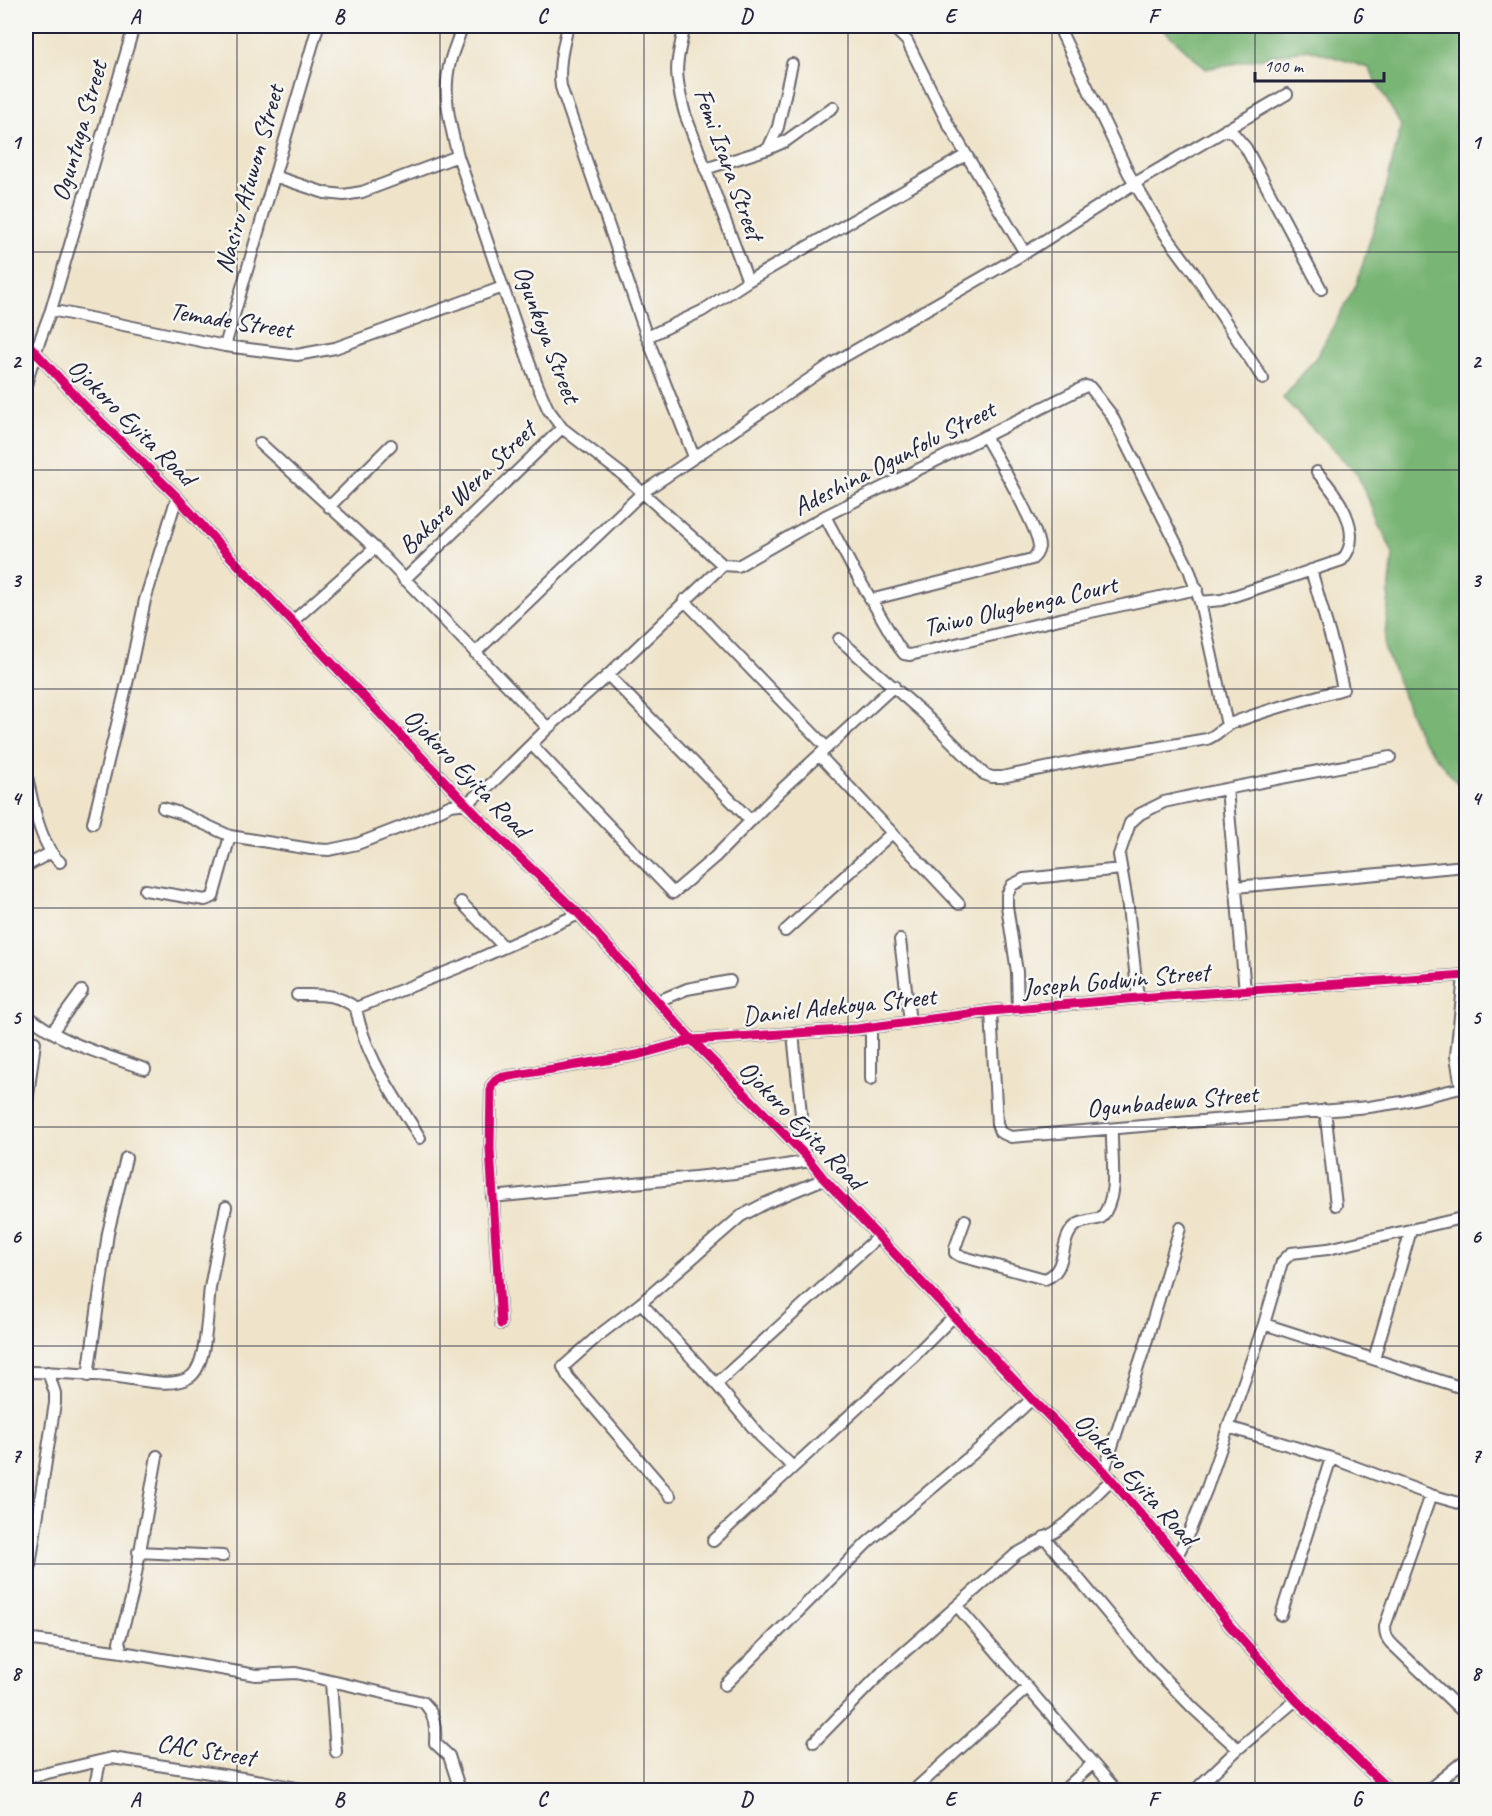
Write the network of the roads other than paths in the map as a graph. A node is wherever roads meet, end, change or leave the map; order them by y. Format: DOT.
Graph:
graph roads {
  1 [pos="134,26"];
  2 [pos="318,26"];
  3 [pos="462,26"];
  4 [pos="568,26"];
  5 [pos="685,26"];
  6 [pos="891,26"];
  7 [pos="1062,34"];
  8 [pos="792,64"];
  9 [pos="1287,94"];
  10 [pos="833,107"];
  11 [pos="1226,129"];
  12 [pos="768,149"];
  13 [pos="966,155"];
  14 [pos="458,156"];
  15 [pos="705,169"];
  16 [pos="274,176"];
  17 [pos="1135,183"];
  18 [pos="1025,253"];
  19 [pos="748,281"];
  20 [pos="503,287"];
  21 [pos="1321,289"];
  22 [pos="51,310"];
  23 [pos="647,337"];
  24 [pos="26,342"];
  25 [pos="225,346"];
  26 [pos="35,352"];
  27 [pos="1263,379"];
  28 [pos="26,385"];
  29 [pos="562,428"];
  30 [pos="985,436"];
  31 [pos="260,443"];
  32 [pos="391,445"];
  33 [pos="694,457"];
  34 [pos="1317,472"];
  35 [pos="642,492"];
  36 [pos="177,497"];
  37 [pos="329,507"];
  38 [pos="825,516"];
  39 [pos="375,548"];
  40 [pos="723,565"];
  41 [pos="1311,570"];
  42 [pos="404,580"];
  43 [pos="1197,589"];
  44 [pos="684,600"];
  45 [pos="870,600"];
  46 [pos="1200,602"];
  47 [pos="293,621"];
  48 [pos="838,639"];
  49 [pos="475,653"];
  50 [pos="608,675"];
  51 [pos="894,686"];
  52 [pos="1227,725"];
  53 [pos="548,728"];
  54 [pos="532,745"];
  55 [pos="824,752"];
  56 [pos="1390,757"];
  57 [pos="26,771"];
  58 [pos="1227,789"];
  59 [pos="467,803"];
  60 [pos="163,808"];
  61 [pos="751,821"];
  62 [pos="93,823"];
  63 [pos="892,833"];
  64 [pos="230,836"];
  65 [pos="50,853"];
  66 [pos="60,862"];
  67 [pos="26,866"];
  68 [pos="1467,866"];
  69 [pos="1121,869"];
  70 [pos="1236,887"];
  71 [pos="146,890"];
  72 [pos="461,902"];
  73 [pos="959,904"];
  74 [pos="579,914"];
  75 [pos="785,931"];
  76 [pos="900,940"];
  77 [pos="504,947"];
  78 [pos="1465,975"];
  79 [pos="730,981"];
  80 [pos="82,991"];
  81 [pos="1245,991"];
  82 [pos="297,994"];
  83 [pos="1138,998"];
  84 [pos="657,1001"];
  85 [pos="356,1008"];
  86 [pos="1018,1009"];
  87 [pos="990,1011"];
  88 [pos="26,1014"];
  89 [pos="910,1022"];
  90 [pos="871,1027"];
  91 [pos="52,1032"];
  92 [pos="793,1033"];
  93 [pos="692,1040"];
  94 [pos="36,1041"];
  95 [pos="145,1069"];
  96 [pos="871,1079"];
  97 [pos="1464,1089"];
  98 [pos="26,1110"];
  99 [pos="1325,1110"];
  100 [pos="1112,1130"];
  101 [pos="420,1138"];
  102 [pos="126,1158"];
  103 [pos="808,1158"];
  104 [pos="824,1179"];
  105 [pos="492,1197"];
  106 [pos="1336,1205"];
  107 [pos="226,1207"];
  108 [pos="1467,1217"];
  109 [pos="965,1220"];
  110 [pos="1180,1228"];
  111 [pos="1411,1230"];
  112 [pos="879,1236"];
  113 [pos="641,1303"];
  114 [pos="955,1315"];
  115 [pos="501,1324"];
  116 [pos="1264,1324"];
  117 [pos="1374,1359"];
  118 [pos="26,1372"];
  119 [pos="48,1372"];
  120 [pos="88,1376"];
  121 [pos="716,1384"];
  122 [pos="1467,1389"];
  123 [pos="1032,1399"];
  124 [pos="1228,1427"];
  125 [pos="157,1456"];
  126 [pos="1331,1458"];
  127 [pos="793,1467"];
  128 [pos="1108,1475"];
  129 [pos="1431,1495"];
  130 [pos="670,1496"];
  131 [pos="1467,1505"];
  132 [pos="1044,1537"];
  133 [pos="713,1541"];
  134 [pos="138,1552"];
  135 [pos="223,1556"];
  136 [pos="1178,1556"];
  137 [pos="26,1591"];
  138 [pos="957,1606"];
  139 [pos="1281,1615"];
  140 [pos="26,1639"];
  141 [pos="122,1652"];
  142 [pos="331,1682"];
  143 [pos="725,1685"];
  144 [pos="1027,1688"];
  145 [pos="1296,1700"];
  146 [pos="1467,1715"];
  147 [pos="814,1742"];
  148 [pos="1238,1749"];
  149 [pos="336,1752"];
  150 [pos="1467,1759"];
  151 [pos="100,1762"];
  152 [pos="1092,1764"];
  153 [pos="26,1778"];
  154 [pos="94,1791"];
  155 [pos="306,1791"];
  156 [pos="460,1791"];
  157 [pos="914,1791"];
  158 [pos="1064,1791"];
  159 [pos="1116,1791"];
  160 [pos="1195,1791"];
  161 [pos="1389,1791"];
  162 [pos="1428,1791"];
  1 -- 22 [label="street, Oguntuga Street"];
  2 -- 16 [label="street, Nasiru Atuwon Street"];
  3 -- 14 [label="street, Ogunkoya Street"];
  4 -- 23 [label="street"];
  5 -- 15 [label="street, Femi Isara Street"];
  6 -- 13 [label="street"];
  7 -- 17 [label="street"];
  8 -- 12 [label="street"];
  9 -- 11 [label="street"];
  10 -- 12 [label="street"];
  11 -- 17 [label="street"];
  11 -- 21 [label="street"];
  12 -- 15 [label="street"];
  13 -- 18 [label="street"];
  13 -- 19 [label="street"];
  14 -- 16 [label="street"];
  14 -- 20 [label="street, Ogunkoya Street"];
  15 -- 19 [label="street, Femi Isara Street"];
  16 -- 25 [label="street, Nasiru Atuwon Street"];
  17 -- 18 [label="street"];
  17 -- 27 [label="street"];
  18 -- 33 [label="street"];
  19 -- 23 [label="street"];
  20 -- 25 [label="street, Temade Street"];
  20 -- 29 [label="street, Ogunkoya Street"];
  22 -- 25 [label="street, Temade Street"];
  22 -- 26 [label="street, Oguntuga Street"];
  23 -- 33 [label="street"];
  24 -- 26 [label="street, Ojokoro Eyita Road"];
  26 -- 28 [label="street, Oguntuga Street"];
  26 -- 36 [label="street, Ojokoro Eyita Road"];
  29 -- 35 [label="street, Ogunkoya Street"];
  29 -- 42 [label="street, Bakare Wera Street"];
  30 -- 38 [label="street, Adeshina Ogunfolu Street"];
  30 -- 43 [label="street, Adeshina Ogunfolu Street"];
  30 -- 45 [label="street"];
  31 -- 37 [label="street"];
  32 -- 37 [label="street"];
  33 -- 35 [label="street"];
  34 -- 41 [label="street"];
  35 -- 40 [label="street, Ogunkoya Street"];
  35 -- 49 [label="street"];
  36 -- 47 [label="street, Ojokoro Eyita Road"];
  36 -- 62 [label="street"];
  37 -- 39 [label="street"];
  38 -- 40 [label="street, Adeshina Ogunfolu Street"];
  38 -- 45 [label="street, Taiwo Olugbenga Court"];
  39 -- 42 [label="street"];
  39 -- 47 [label="street"];
  40 -- 44 [label="street"];
  41 -- 46 [label="street"];
  41 -- 52 [label="street"];
  42 -- 49 [label="street"];
  43 -- 45 [label="street, Taiwo Olugbenga Court"];
  43 -- 46 [label="street"];
  44 -- 50 [label="street"];
  44 -- 55 [label="street"];
  46 -- 52 [label="street"];
  47 -- 59 [label="street, Ojokoro Eyita Road"];
  48 -- 51 [label="street"];
  49 -- 53 [label="street"];
  50 -- 53 [label="street"];
  50 -- 61 [label="street"];
  51 -- 52 [label="street"];
  51 -- 55 [label="street"];
  53 -- 54 [label="street"];
  54 -- 59 [label="street"];
  54 -- 61 [label="street"];
  55 -- 61 [label="street"];
  55 -- 63 [label="street"];
  56 -- 58 [label="street"];
  57 -- 65 [label="street"];
  58 -- 69 [label="street"];
  58 -- 70 [label="street, Joseph Godwin Street"];
  59 -- 64 [label="street"];
  59 -- 74 [label="street, Ojokoro Eyita Road"];
  60 -- 64 [label="street"];
  63 -- 73 [label="street"];
  63 -- 75 [label="street"];
  64 -- 71 [label="street"];
  65 -- 66 [label="street"];
  65 -- 67 [label="street"];
  68 -- 70 [label="street"];
  69 -- 83 [label="street"];
  69 -- 86 [label="street"];
  70 -- 81 [label="street, Joseph Godwin Street"];
  72 -- 77 [label="street"];
  74 -- 77 [label="street"];
  74 -- 84 [label="street, Ojokoro Eyita Road"];
  76 -- 89 [label="street"];
  77 -- 85 [label="street"];
  78 -- 81 [label="street"];
  78 -- 97 [label="street"];
  79 -- 84 [label="street"];
  80 -- 91 [label="street"];
  81 -- 83 [label="street, Joseph Godwin Street"];
  82 -- 85 [label="street"];
  83 -- 86 [label="street, Joseph Godwin Street"];
  84 -- 93 [label="street, Ojokoro Eyita Road"];
  85 -- 101 [label="street"];
  86 -- 87 [label="street, Joseph Godwin Street"];
  87 -- 89 [label="street, Daniel Adekoya Street"];
  87 -- 100 [label="street, Ogunbadewa Street"];
  88 -- 91 [label="street"];
  89 -- 90 [label="street, Daniel Adekoya Street"];
  90 -- 92 [label="street, Daniel Adekoya Street"];
  90 -- 96 [label="street"];
  91 -- 95 [label="street"];
  92 -- 93 [label="street, Daniel Adekoya Street"];
  92 -- 103 [label="street"];
  93 -- 103 [label="street, Ojokoro Eyita Road"];
  93 -- 105 [label="street, Daniel Adekoya Street"];
  94 -- 98 [label="street"];
  97 -- 99 [label="street, Ogunbadewa Street"];
  99 -- 100 [label="street, Ogunbadewa Street"];
  99 -- 106 [label="street"];
  100 -- 109 [label="street"];
  102 -- 120 [label="street"];
  103 -- 104 [label="street, Ojokoro Eyita Road"];
  103 -- 105 [label="street"];
  104 -- 112 [label="street, Ojokoro Eyita Road"];
  104 -- 113 [label="street"];
  105 -- 115 [label="street"];
  107 -- 120 [label="street"];
  108 -- 111 [label="street"];
  110 -- 128 [label="street"];
  111 -- 116 [label="street"];
  111 -- 117 [label="street"];
  112 -- 114 [label="street, Ojokoro Eyita Road"];
  112 -- 121 [label="street"];
  113 -- 121 [label="street"];
  113 -- 130 [label="street"];
  114 -- 123 [label="street, Ojokoro Eyita Road"];
  114 -- 127 [label="street"];
  116 -- 117 [label="street"];
  116 -- 124 [label="street"];
  117 -- 122 [label="street"];
  118 -- 119 [label="street"];
  119 -- 120 [label="street"];
  119 -- 137 [label="street"];
  121 -- 127 [label="street"];
  123 -- 128 [label="street, Ojokoro Eyita Road"];
  123 -- 143 [label="street"];
  124 -- 126 [label="street"];
  124 -- 136 [label="street"];
  125 -- 134 [label="street"];
  126 -- 129 [label="street"];
  126 -- 139 [label="street"];
  127 -- 133 [label="street"];
  128 -- 132 [label="street"];
  128 -- 136 [label="street, Ojokoro Eyita Road"];
  129 -- 131 [label="street"];
  129 -- 146 [label="street"];
  132 -- 138 [label="street"];
  132 -- 148 [label="street"];
  134 -- 135 [label="street"];
  134 -- 141 [label="street"];
  136 -- 145 [label="street, Ojokoro Eyita Road"];
  138 -- 144 [label="street"];
  138 -- 147 [label="street"];
  140 -- 141 [label="street"];
  141 -- 142 [label="street"];
  142 -- 149 [label="street"];
  142 -- 156 [label="street"];
  144 -- 152 [label="street"];
  144 -- 157 [label="street"];
  145 -- 148 [label="street"];
  145 -- 161 [label="street, Ojokoro Eyita Road"];
  148 -- 160 [label="street"];
  150 -- 162 [label="street"];
  151 -- 153 [label="street, CAC Street"];
  151 -- 154 [label="street"];
  151 -- 155 [label="street, CAC Street"];
  152 -- 158 [label="street"];
  152 -- 159 [label="street"];
}
